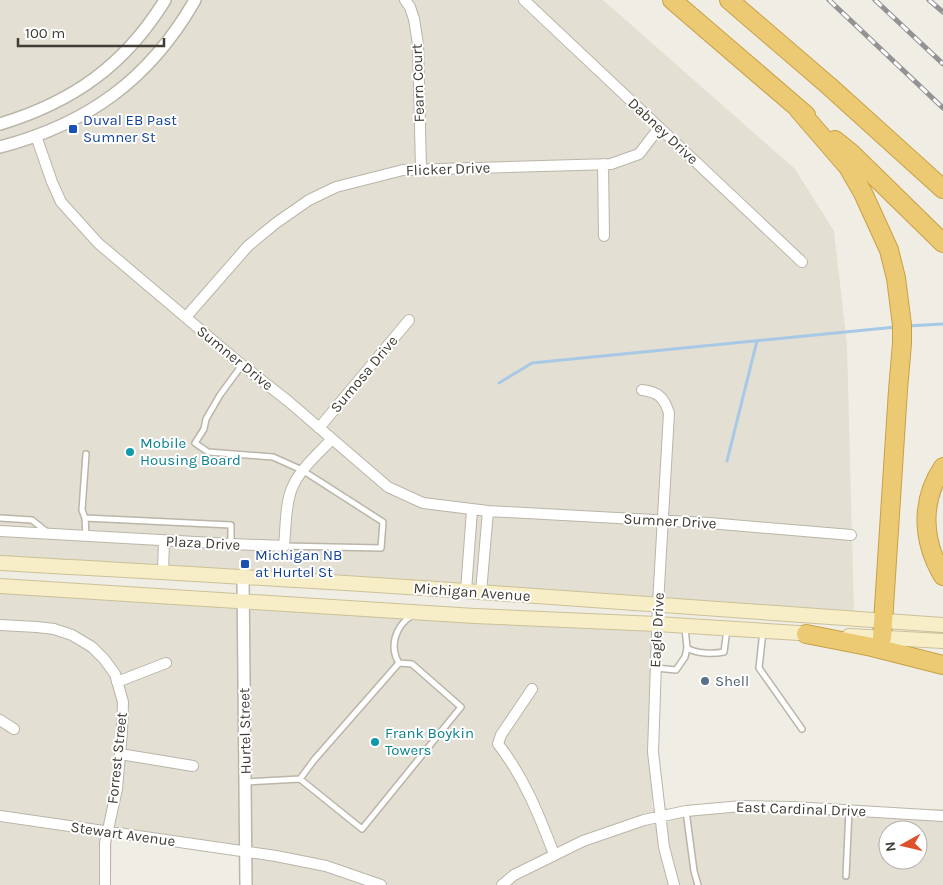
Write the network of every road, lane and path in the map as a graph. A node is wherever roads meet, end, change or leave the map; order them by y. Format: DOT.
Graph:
graph roads {
  1 [pos="165,0"];
  2 [pos="196,0"];
  3 [pos="404,0"];
  4 [pos="524,0"];
  5 [pos="672,0"];
  6 [pos="729,0"];
  7 [pos="798,109"];
  8 [pos="0,124"];
  9 [pos="659,128"];
  10 [pos="36,136"];
  11 [pos="0,147"];
  12 [pos="603,164"];
  13 [pos="421,169"];
  14 [pos="943,189"];
  15 [pos="604,236"];
  16 [pos="943,243"];
  17 [pos="802,262"];
  18 [pos="186,317"];
  19 [pos="410,320"];
  20 [pos="242,365"];
  21 [pos="642,390"];
  22 [pos="319,428"];
  23 [pos="332,439"];
  24 [pos="86,454"];
  25 [pos="943,467"];
  26 [pos="302,470"];
  27 [pos="472,510"];
  28 [pos="488,511"];
  29 [pos="0,518"];
  30 [pos="85,518"];
  31 [pos="663,520"];
  32 [pos="0,531"];
  33 [pos="49,534"];
  34 [pos="851,535"];
  35 [pos="86,536"];
  36 [pos="164,541"];
  37 [pos="231,544"];
  38 [pos="284,546"];
  39 [pos="0,563"];
  40 [pos="163,572"];
  41 [pos="943,576"];
  42 [pos="243,577"];
  43 [pos="0,586"];
  44 [pos="466,591"];
  45 [pos="481,592"];
  46 [pos="243,601"];
  47 [pos="658,604"];
  48 [pos="416,612"];
  49 [pos="657,624"];
  50 [pos="943,624"];
  51 [pos="0,625"];
  52 [pos="684,626"];
  53 [pos="727,629"];
  54 [pos="883,630"];
  55 [pos="763,631"];
  56 [pos="806,634"];
  57 [pos="943,641"];
  58 [pos="687,648"];
  59 [pos="399,663"];
  60 [pos="166,664"];
  61 [pos="943,665"];
  62 [pos="655,668"];
  63 [pos="117,682"];
  64 [pos="532,690"];
  65 [pos="0,720"];
  66 [pos="14,729"];
  67 [pos="802,729"];
  68 [pos="120,754"];
  69 [pos="192,766"];
  70 [pos="300,779"];
  71 [pos="245,782"];
  72 [pos="849,810"];
  73 [pos="686,811"];
  74 [pos="0,816"];
  75 [pos="660,816"];
  76 [pos="943,816"];
  77 [pos="108,832"];
  78 [pos="246,852"];
  79 [pos="554,854"];
  80 [pos="846,876"];
  81 [pos="105,885"];
  82 [pos="246,885"];
  83 [pos="381,885"];
  84 [pos="502,885"];
  85 [pos="674,885"];
  86 [pos="698,885"];
  1 -- 8 [label="street"];
  2 -- 10 [label="street"];
  3 -- 13 [label="street, Fearn Court"];
  4 -- 9 [label="street, Dabney Drive"];
  5 -- 7 [label="highway"];
  6 -- 14 [label="highway"];
  7 -- 16 [label="highway"];
  7 -- 54 [label="highway"];
  9 -- 12 [label="street, Flicker Drive"];
  9 -- 17 [label="street, Dabney Drive"];
  10 -- 11 [label="street"];
  10 -- 18 [label="street, Sumner Drive"];
  12 -- 13 [label="street, Flicker Drive"];
  12 -- 15 [label="street"];
  13 -- 18 [label="street, Flicker Drive"];
  18 -- 20 [label="street, Sumner Drive"];
  19 -- 22 [label="street, Sumosa Drive"];
  20 -- 22 [label="street, Sumner Drive"];
  20 -- 26 [label="lane"];
  21 -- 31 [label="street, Eagle Drive"];
  22 -- 23 [label="street, Sumner Drive"];
  23 -- 26 [label="street"];
  23 -- 27 [label="street, Sumner Drive"];
  24 -- 30 [label="lane"];
  25 -- 41 [label="highway"];
  26 -- 38 [label="street"];
  26 -- 38 [label="lane"];
  27 -- 28 [label="street, Sumner Drive"];
  27 -- 44 [label="street"];
  28 -- 31 [label="street, Sumner Drive"];
  28 -- 45 [label="street"];
  29 -- 33 [label="lane"];
  30 -- 35 [label="lane"];
  30 -- 37 [label="lane"];
  31 -- 34 [label="street, Sumner Drive"];
  31 -- 47 [label="street, Eagle Drive"];
  32 -- 33 [label="street, Plaza Drive"];
  33 -- 35 [label="street, Plaza Drive"];
  35 -- 36 [label="street, Plaza Drive"];
  36 -- 37 [label="street, Plaza Drive"];
  36 -- 40 [label="street"];
  37 -- 38 [label="street, Plaza Drive"];
  39 -- 40 [label="main road, Michigan Avenue"];
  40 -- 42 [label="main road, Michigan Avenue"];
  42 -- 44 [label="main road, Michigan Avenue"];
  42 -- 46 [label="street, Hurtel Street"];
  43 -- 46 [label="main road, Michigan Avenue"];
  44 -- 45 [label="main road, Michigan Avenue"];
  45 -- 47 [label="main road, Michigan Avenue"];
  46 -- 48 [label="main road, Michigan Avenue"];
  46 -- 71 [label="street, Hurtel Street"];
  47 -- 49 [label="street, Eagle Drive"];
  47 -- 54 [label="main road, Michigan Avenue"];
  48 -- 49 [label="main road, Michigan Avenue"];
  48 -- 59 [label="lane"];
  49 -- 52 [label="main road, Michigan Avenue"];
  49 -- 62 [label="street, Eagle Drive"];
  50 -- 54 [label="main road, Michigan Avenue"];
  51 -- 63 [label="street, Forrest Street"];
  52 -- 53 [label="main road, Michigan Avenue"];
  52 -- 58 [label="lane"];
  53 -- 55 [label="main road, Michigan Avenue"];
  53 -- 58 [label="lane"];
  54 -- 56 [label="main road, Michigan Avenue"];
  54 -- 57 [label="main road, Michigan Avenue"];
  55 -- 56 [label="main road, Michigan Avenue"];
  55 -- 67 [label="lane"];
  56 -- 61 [label="highway"];
  58 -- 62 [label="lane"];
  59 -- 70 [label="lane"];
  59 -- 70 [label="lane"];
  60 -- 63 [label="street"];
  62 -- 75 [label="street, Eagle Drive"];
  63 -- 68 [label="street, Forrest Street"];
  64 -- 79 [label="street"];
  65 -- 66 [label="street"];
  68 -- 69 [label="street"];
  68 -- 77 [label="street, Forrest Street"];
  70 -- 71 [label="lane"];
  71 -- 78 [label="street, Hurtel Street"];
  72 -- 73 [label="street, East Cardinal Drive"];
  72 -- 76 [label="street, East Cardinal Drive"];
  72 -- 80 [label="lane"];
  73 -- 75 [label="street, East Cardinal Drive"];
  73 -- 86 [label="lane"];
  74 -- 77 [label="street, Stewart Avenue"];
  75 -- 79 [label="street, East Cardinal Drive"];
  75 -- 85 [label="street, Eagle Drive"];
  77 -- 78 [label="street, Stewart Avenue"];
  77 -- 81 [label="street, Forrest Street"];
  78 -- 82 [label="street, Hurtel Street"];
  78 -- 83 [label="street, Stewart Avenue"];
  79 -- 84 [label="street, East Cardinal Drive"];
}
